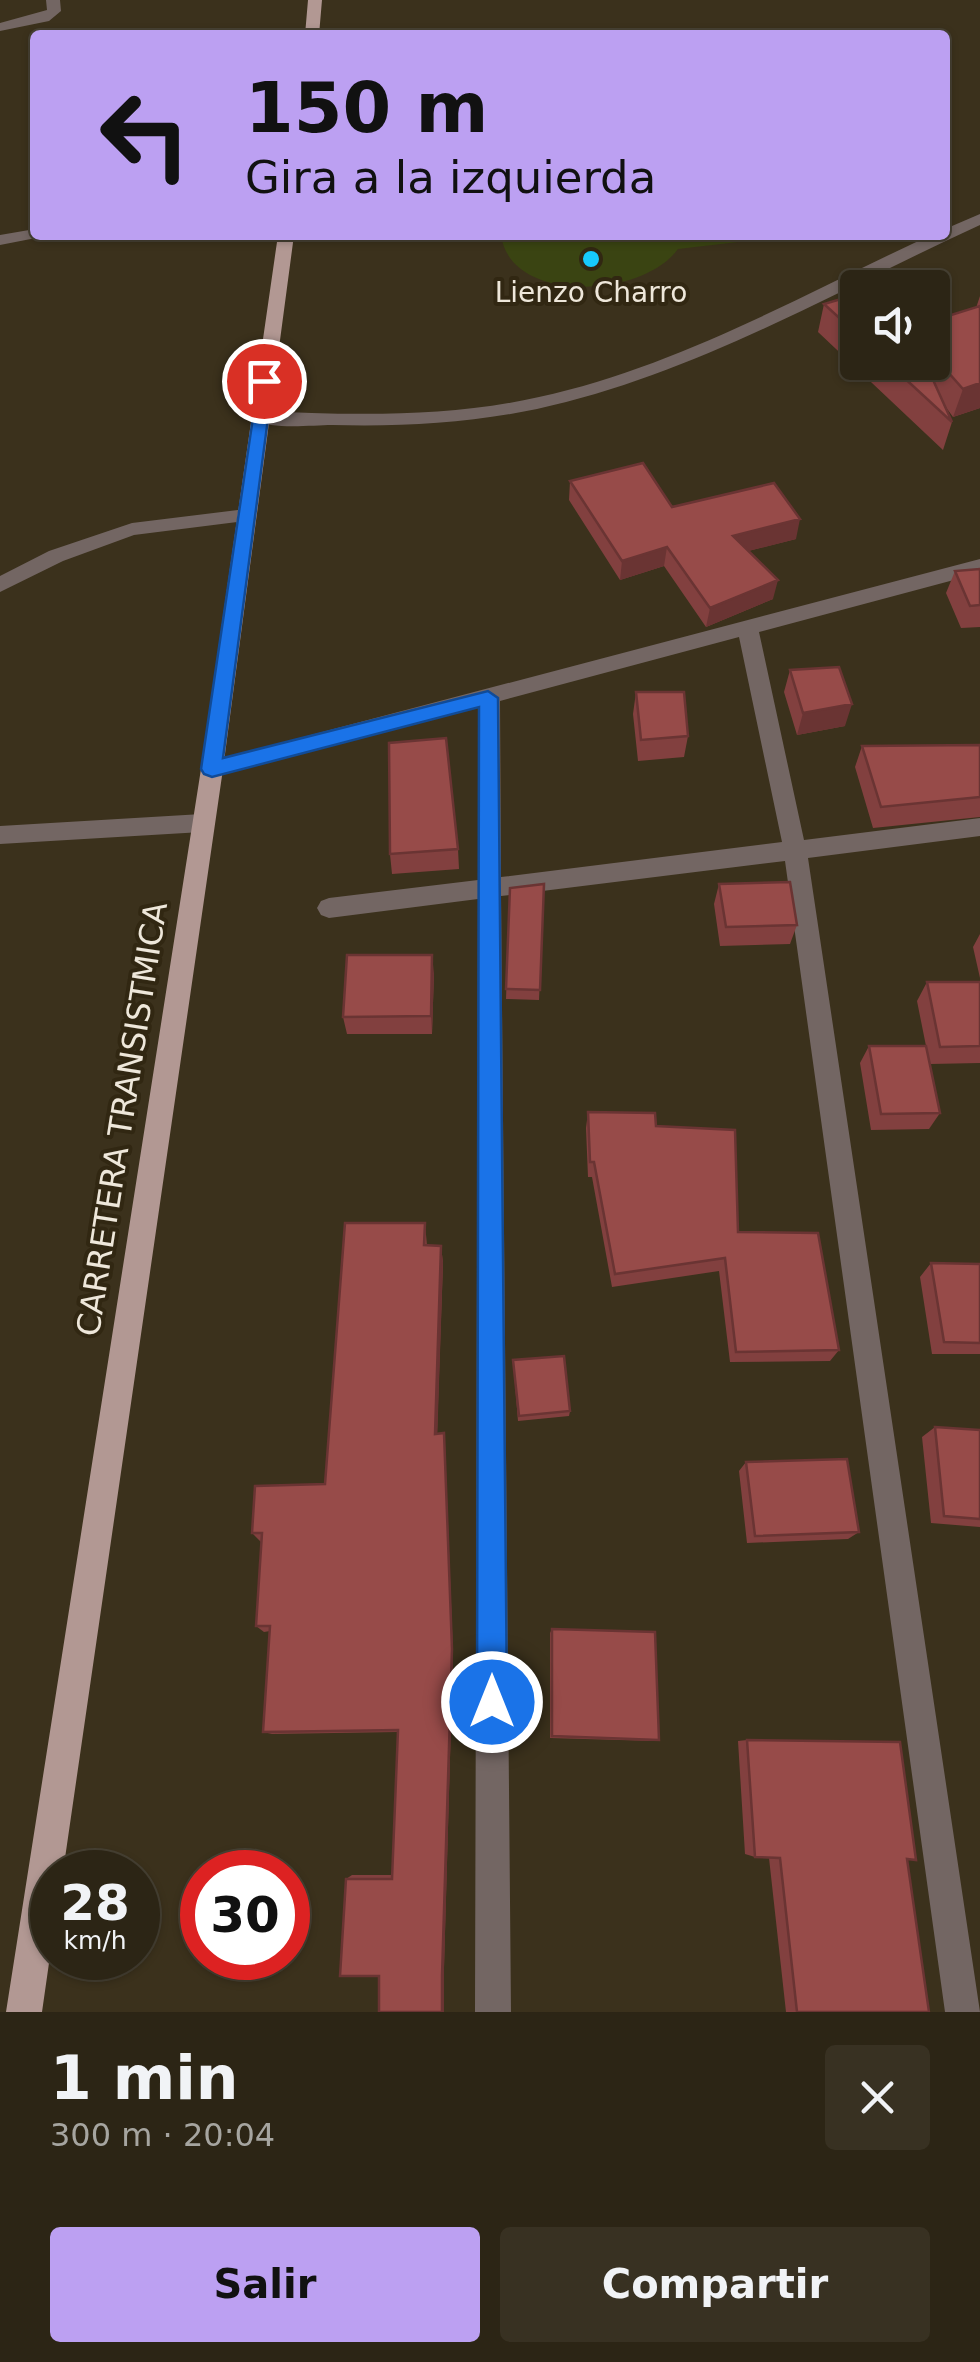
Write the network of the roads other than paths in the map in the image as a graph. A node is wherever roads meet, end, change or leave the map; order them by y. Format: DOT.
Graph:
graph roads {
  1 [pos="54,0"];
  2 [pos="315,0"];
  3 [pos="0,28"];
  4 [pos="312,30"];
  5 [pos="978,223"];
  6 [pos="950,233"];
  7 [pos="30,235"];
  8 [pos="0,240"];
  9 [pos="285,240"];
  10 [pos="934,240"];
  11 [pos="259,417"];
  12 [pos="246,515"];
  13 [pos="980,566"];
  14 [pos="0,585"];
  15 [pos="748,628"];
  16 [pos="488,698"];
  17 [pos="212,769"];
  18 [pos="202,823"];
  19 [pos="980,827"];
  20 [pos="0,835"];
  21 [pos="794,851"];
  22 [pos="490,889"];
  23 [pos="329,908"];
  24 [pos="24,2012"];
  25 [pos="493,2012"];
  26 [pos="963,2012"];
  1 -- 3 [label="street"];
  2 -- 4 [label="main road"];
  5 -- 6 [label="street"];
  7 -- 8 [label="street"];
  9 -- 11 [label="main road, CARRETERA TRANSISTMICA"];
  10 -- 11 [label="street"];
  11 -- 12 [label="main road, CARRETERA TRANSISTMICA"];
  12 -- 14 [label="street"];
  12 -- 17 [label="main road, CARRETERA TRANSISTMICA"];
  13 -- 15 [label="street"];
  15 -- 16 [label="street"];
  15 -- 21 [label="street"];
  16 -- 17 [label="street"];
  16 -- 22 [label="street"];
  17 -- 18 [label="main road, CARRETERA TRANSISTMICA"];
  18 -- 20 [label="street"];
  18 -- 24 [label="main road, CARRETERA TRANSISTMICA"];
  19 -- 21 [label="street"];
  21 -- 22 [label="street"];
  21 -- 26 [label="street"];
  22 -- 23 [label="street"];
  22 -- 25 [label="street"];
}
